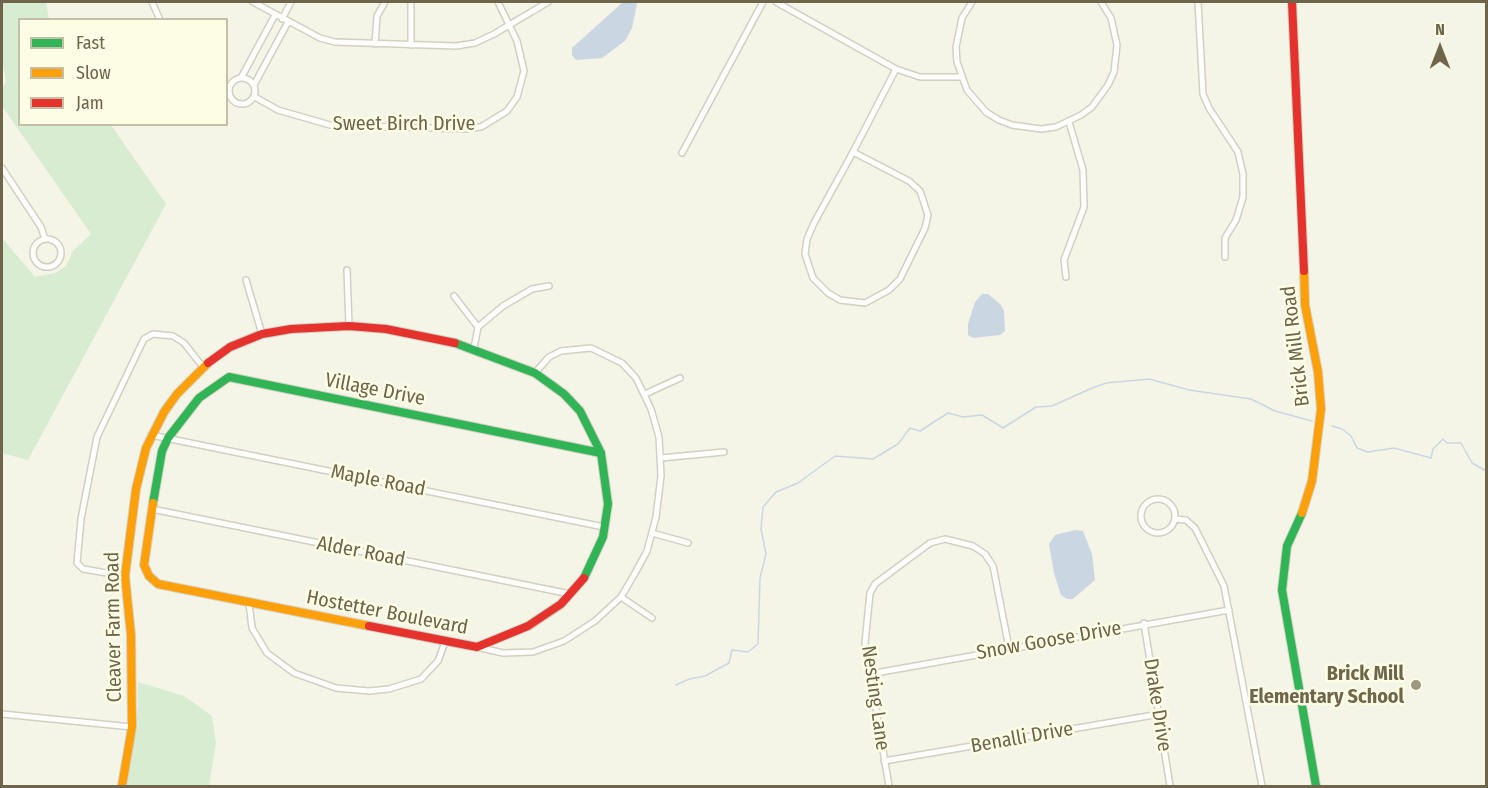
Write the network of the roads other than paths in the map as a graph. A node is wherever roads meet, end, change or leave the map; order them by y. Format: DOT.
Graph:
graph roads {
  1 [pos="152,2"];
  2 [pos="253,2"];
  3 [pos="291,2"];
  4 [pos="385,2"];
  5 [pos="411,2"];
  6 [pos="498,2"];
  7 [pos="548,2"];
  8 [pos="764,2"];
  9 [pos="776,2"];
  10 [pos="972,2"];
  11 [pos="1112,2"];
  12 [pos="1198,2"];
  13 [pos="1293,2"];
  14 [pos="1103,4"];
  15 [pos="275,15"];
  16 [pos="159,18"];
  17 [pos="282,19"];
  18 [pos="288,22"];
  19 [pos="509,26"];
  20 [pos="375,44"];
  21 [pos="411,45"];
  22 [pos="896,69"];
  23 [pos="961,77"];
  24 [pos="241,78"];
  25 [pos="228,84"];
  26 [pos="254,85"];
  27 [pos="255,98"];
  28 [pos="1069,122"];
  29 [pos="853,152"];
  30 [pos="682,153"];
  31 [pos="2,168"];
  32 [pos="45,239"];
  33 [pos="1225,257"];
  34 [pos="347,270"];
  35 [pos="1066,277"];
  36 [pos="246,280"];
  37 [pos="549,286"];
  38 [pos="454,296"];
  39 [pos="349,326"];
  40 [pos="478,327"];
  41 [pos="262,334"];
  42 [pos="474,348"];
  43 [pos="203,367"];
  44 [pos="535,373"];
  45 [pos="680,378"];
  46 [pos="645,394"];
  47 [pos="151,435"];
  48 [pos="168,438"];
  49 [pos="724,452"];
  50 [pos="601,453"];
  51 [pos="661,458"];
  52 [pos="152,509"];
  53 [pos="1175,519"];
  54 [pos="604,527"];
  55 [pos="652,533"];
  56 [pos="688,543"];
  57 [pos="125,576"];
  58 [pos="570,594"];
  59 [pos="621,597"];
  60 [pos="249,603"];
  61 [pos="1229,610"];
  62 [pos="652,618"];
  63 [pos="1144,623"];
  64 [pos="445,642"];
  65 [pos="477,647"];
  66 [pos="1009,648"];
  67 [pos="870,674"];
  68 [pos="2,714"];
  69 [pos="1160,714"];
  70 [pos="132,727"];
  71 [pos="884,761"];
  72 [pos="122,786"];
  73 [pos="889,786"];
  74 [pos="1170,786"];
  75 [pos="1262,786"];
  76 [pos="1316,786"];
  1 -- 16 [label="street"];
  2 -- 15 [label="street"];
  3 -- 17 [label="street"];
  4 -- 20 [label="street"];
  5 -- 21 [label="street"];
  6 -- 19 [label="street, Sweet Birch Drive"];
  7 -- 19 [label="street"];
  8 -- 30 [label="street"];
  9 -- 22 [label="street"];
  10 -- 23 [label="street"];
  11 -- 14 [label="street"];
  12 -- 33 [label="street"];
  13 -- 76 [label="street, Brick Mill Road"];
  14 -- 28 [label="street"];
  15 -- 17 [label="street"];
  15 -- 24 [label="street"];
  17 -- 18 [label="street"];
  18 -- 20 [label="street"];
  18 -- 26 [label="street"];
  19 -- 21 [label="street"];
  19 -- 27 [label="street, Sweet Birch Drive"];
  20 -- 21 [label="street"];
  22 -- 23 [label="street"];
  22 -- 29 [label="street"];
  23 -- 28 [label="street"];
  24 -- 25 [label="street"];
  24 -- 26 [label="street"];
  25 -- 27 [label="street"];
  26 -- 27 [label="street"];
  28 -- 35 [label="street"];
  29 -- 29 [label="street"];
  31 -- 32 [label="street"];
  32 -- 32 [label="street"];
  34 -- 39 [label="street"];
  36 -- 41 [label="street"];
  37 -- 40 [label="street"];
  38 -- 40 [label="street"];
  39 -- 41 [label="street, Cleaver Farm Road"];
  39 -- 42 [label="street, Cleaver Farm Road"];
  40 -- 42 [label="street"];
  41 -- 43 [label="street, Cleaver Farm Road"];
  42 -- 44 [label="street, Cleaver Farm Road"];
  43 -- 47 [label="street, Cleaver Farm Road"];
  43 -- 57 [label="street"];
  44 -- 46 [label="street"];
  44 -- 50 [label="street, Hostetter Boulevard"];
  45 -- 46 [label="street"];
  46 -- 51 [label="street"];
  47 -- 48 [label="street, Maple Road"];
  47 -- 57 [label="street, Cleaver Farm Road"];
  48 -- 50 [label="street, Village Drive"];
  48 -- 52 [label="street, Village Drive"];
  48 -- 54 [label="street, Maple Road"];
  49 -- 51 [label="street"];
  50 -- 54 [label="street, Hostetter Boulevard"];
  51 -- 55 [label="street"];
  52 -- 58 [label="street, Alder Road"];
  52 -- 60 [label="street, Cleaver Farm Road"];
  53 -- 53 [label="street"];
  53 -- 61 [label="street"];
  54 -- 58 [label="street, Hostetter Boulevard"];
  55 -- 56 [label="street"];
  55 -- 59 [label="street"];
  57 -- 70 [label="street, Cleaver Farm Road"];
  58 -- 65 [label="street, Hostetter Boulevard"];
  59 -- 62 [label="street"];
  59 -- 65 [label="street"];
  60 -- 64 [label="street, Hostetter Boulevard"];
  60 -- 64 [label="street"];
  61 -- 63 [label="street, Snow Goose Drive"];
  61 -- 75 [label="street"];
  63 -- 66 [label="street, Snow Goose Drive"];
  63 -- 69 [label="street, Drake Drive"];
  64 -- 65 [label="street, Hostetter Boulevard"];
  66 -- 67 [label="street, Snow Goose Drive"];
  66 -- 67 [label="street, Nesting Lane"];
  67 -- 71 [label="street, Nesting Lane"];
  68 -- 70 [label="street"];
  69 -- 71 [label="street, Benalli Drive"];
  69 -- 74 [label="street, Drake Drive"];
  70 -- 72 [label="street, Cleaver Farm Road"];
  71 -- 73 [label="street, Nesting Lane"];
}
